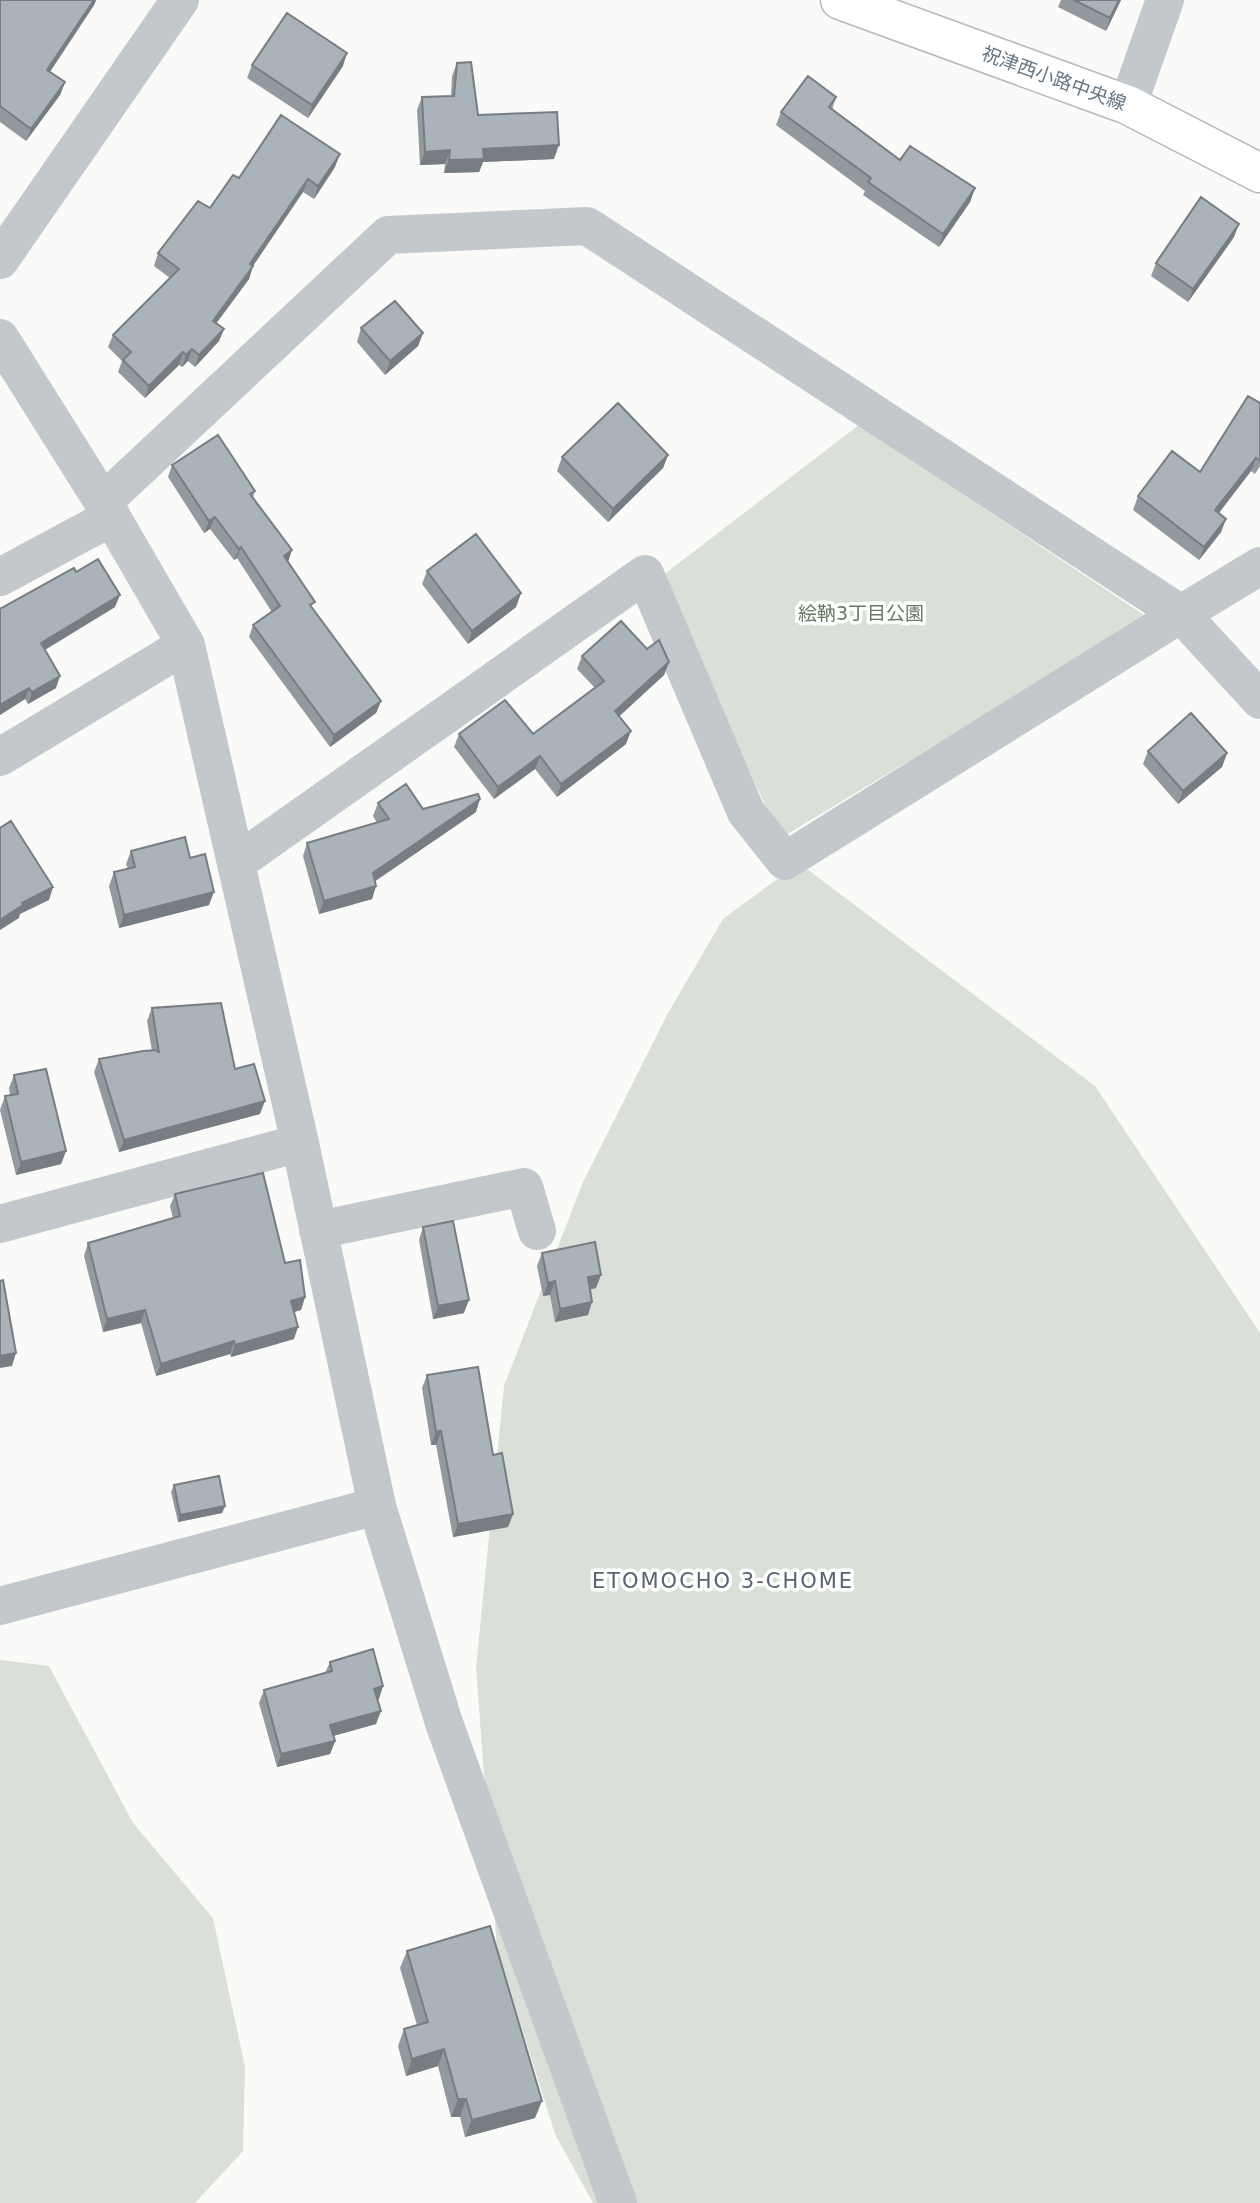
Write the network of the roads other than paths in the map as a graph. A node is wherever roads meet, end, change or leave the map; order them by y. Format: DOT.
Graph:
graph roads {
  1 [pos="180,0"];
  2 [pos="840,0"];
  3 [pos="1165,0"];
  4 [pos="1128,104"];
  5 [pos="1260,173"];
  6 [pos="0,260"];
  7 [pos="0,338"];
  8 [pos="107,510"];
  9 [pos="1260,566"];
  10 [pos="0,577"];
  11 [pos="1181,614"];
  12 [pos="186,645"];
  13 [pos="1260,700"];
  14 [pos="0,757"];
  15 [pos="236,863"];
  16 [pos="300,1143"];
  17 [pos="0,1224"];
  18 [pos="318,1230"];
  19 [pos="537,1231"];
  20 [pos="377,1506"];
  21 [pos="0,1606"];
  22 [pos="618,2203"];
  1 -- 6 [label="street"];
  2 -- 4 [label="main road, 祝津西小路中央線"];
  3 -- 4 [label="street"];
  4 -- 5 [label="main road, 祝津西小路中央線"];
  7 -- 8 [label="street"];
  8 -- 10 [label="street"];
  8 -- 11 [label="street"];
  8 -- 12 [label="street"];
  9 -- 11 [label="street"];
  11 -- 13 [label="street"];
  11 -- 15 [label="street"];
  12 -- 14 [label="street"];
  12 -- 15 [label="street"];
  15 -- 16 [label="street"];
  16 -- 17 [label="street"];
  16 -- 18 [label="street"];
  18 -- 19 [label="street"];
  18 -- 20 [label="street"];
  20 -- 21 [label="street"];
  20 -- 22 [label="street"];
}
